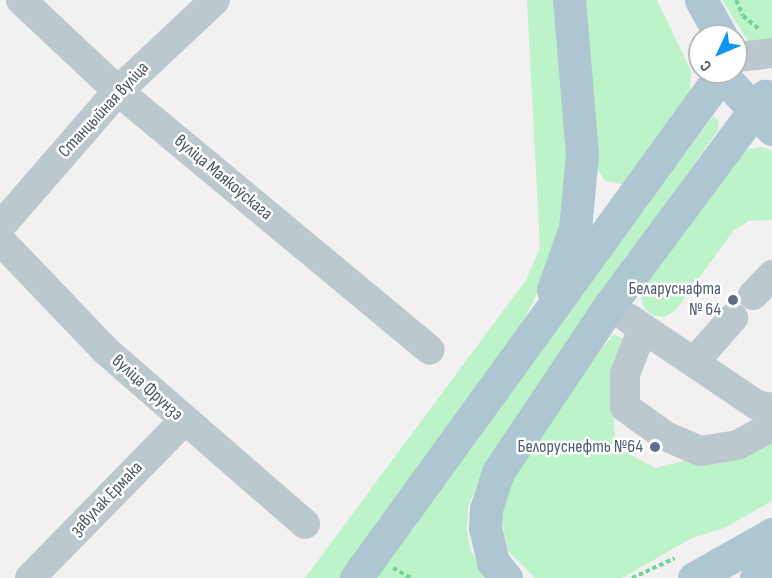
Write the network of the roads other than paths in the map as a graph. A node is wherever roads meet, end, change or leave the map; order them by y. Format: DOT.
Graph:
graph roads {
  1 [pos="21,0"];
  2 [pos="215,0"];
  3 [pos="569,0"];
  4 [pos="681,0"];
  5 [pos="701,0"];
  6 [pos="694,24"];
  7 [pos="714,24"];
  8 [pos="768,43"];
  9 [pos="748,55"];
  10 [pos="715,84"];
  11 [pos="744,84"];
  12 [pos="118,91"];
  13 [pos="767,105"];
  14 [pos="0,227"];
  15 [pos="0,240"];
  16 [pos="609,306"];
  17 [pos="733,318"];
  18 [pos="540,326"];
  19 [pos="643,328"];
  20 [pos="430,350"];
  21 [pos="694,362"];
  22 [pos="772,408"];
  23 [pos="184,421"];
  24 [pos="772,426"];
  25 [pos="305,524"];
  26 [pos="772,534"];
  27 [pos="772,569"];
  28 [pos="706,572"];
  29 [pos="30,578"];
  30 [pos="356,578"];
  31 [pos="506,578"];
  32 [pos="678,578"];
  33 [pos="756,578"];
  1 -- 12 [label="street, вуліца Маякоўскага"];
  2 -- 12 [label="street, Станцыйная вуліца"];
  3 -- 18 [label="main road"];
  4 -- 6 [label="main road"];
  5 -- 7 [label="main road"];
  8 -- 9 [label="street"];
  10 -- 18 [label="main road"];
  11 -- 13 [label="main road"];
  12 -- 14 [label="street, Станцыйная вуліца"];
  12 -- 20 [label="street, вуліца Маякоўскага"];
  13 -- 16 [label="main road"];
  15 -- 23 [label="street, вуліца Фрунзэ"];
  16 -- 19 [label="street"];
  16 -- 31 [label="main road"];
  17 -- 21 [label="street"];
  18 -- 30 [label="main road"];
  19 -- 21 [label="street"];
  19 -- 24 [label="street"];
  21 -- 22 [label="street"];
  23 -- 25 [label="street, вуліца Фрунзэ"];
  23 -- 29 [label="street, завулак Ермака"];
  26 -- 28 [label="main road"];
  27 -- 33 [label="main road"];
  28 -- 32 [label="main road"];
}
